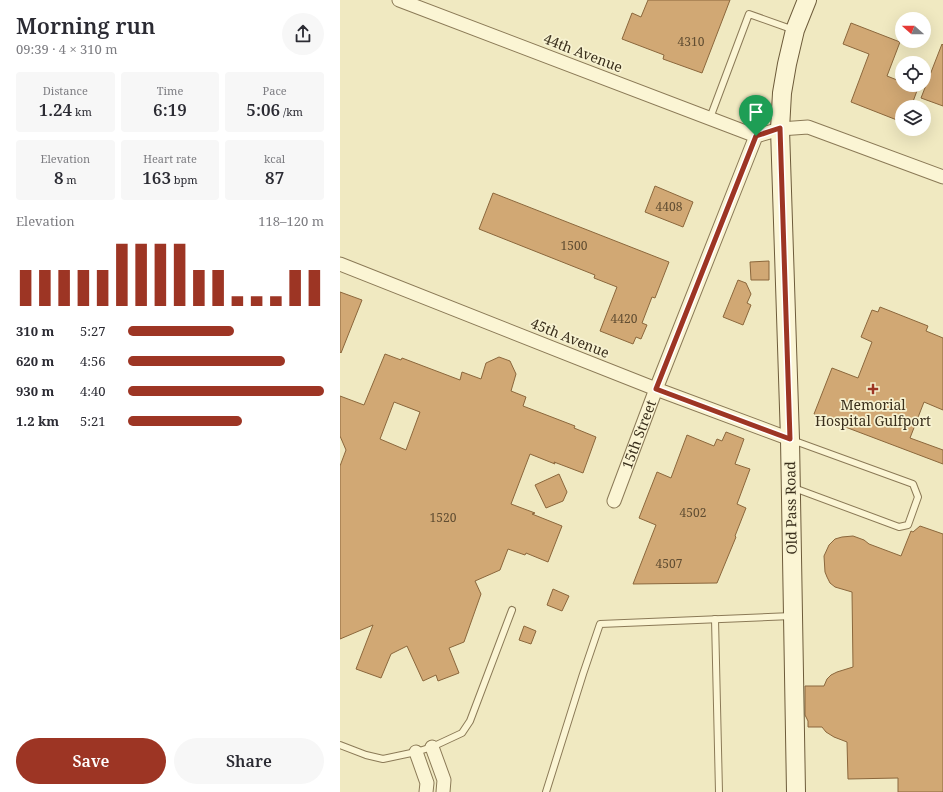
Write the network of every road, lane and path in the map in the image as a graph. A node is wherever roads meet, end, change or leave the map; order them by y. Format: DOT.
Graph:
graph roads {
  1 [pos="399,0"];
  2 [pos="807,0"];
  3 [pos="795,30"];
  4 [pos="710,118"];
  5 [pos="780,128"];
  6 [pos="756,136"];
  7 [pos="943,177"];
  8 [pos="340,264"];
  9 [pos="656,389"];
  10 [pos="790,439"];
  11 [pos="790,487"];
  12 [pos="614,501"];
  13 [pos="512,610"];
  14 [pos="793,616"];
  15 [pos="715,619"];
  16 [pos="340,745"];
  17 [pos="432,747"];
  18 [pos="416,752"];
  19 [pos="426,792"];
  20 [pos="443,792"];
  21 [pos="546,792"];
  22 [pos="719,792"];
  23 [pos="796,792"];
  1 -- 4 [label="street, 44th Avenue"];
  2 -- 3 [label="main road"];
  3 -- 4 [label="lane"];
  3 -- 5 [label="main road"];
  4 -- 6 [label="street, 44th Avenue"];
  5 -- 6 [label="street"];
  5 -- 7 [label="street"];
  5 -- 10 [label="main road, Old Pass Road"];
  6 -- 9 [label="street, 15th Street"];
  8 -- 9 [label="street, 45th Avenue"];
  9 -- 10 [label="street, 45th Avenue"];
  9 -- 12 [label="street, 15th Street"];
  10 -- 11 [label="main road, Old Pass Road"];
  10 -- 11 [label="lane"];
  11 -- 14 [label="main road, Old Pass Road"];
  13 -- 17 [label="lane"];
  14 -- 15 [label="lane"];
  14 -- 23 [label="main road, Old Pass Road"];
  15 -- 21 [label="lane"];
  15 -- 22 [label="lane"];
  16 -- 18 [label="lane"];
  17 -- 18 [label="lane"];
  17 -- 20 [label="street"];
  18 -- 19 [label="street"];
}
